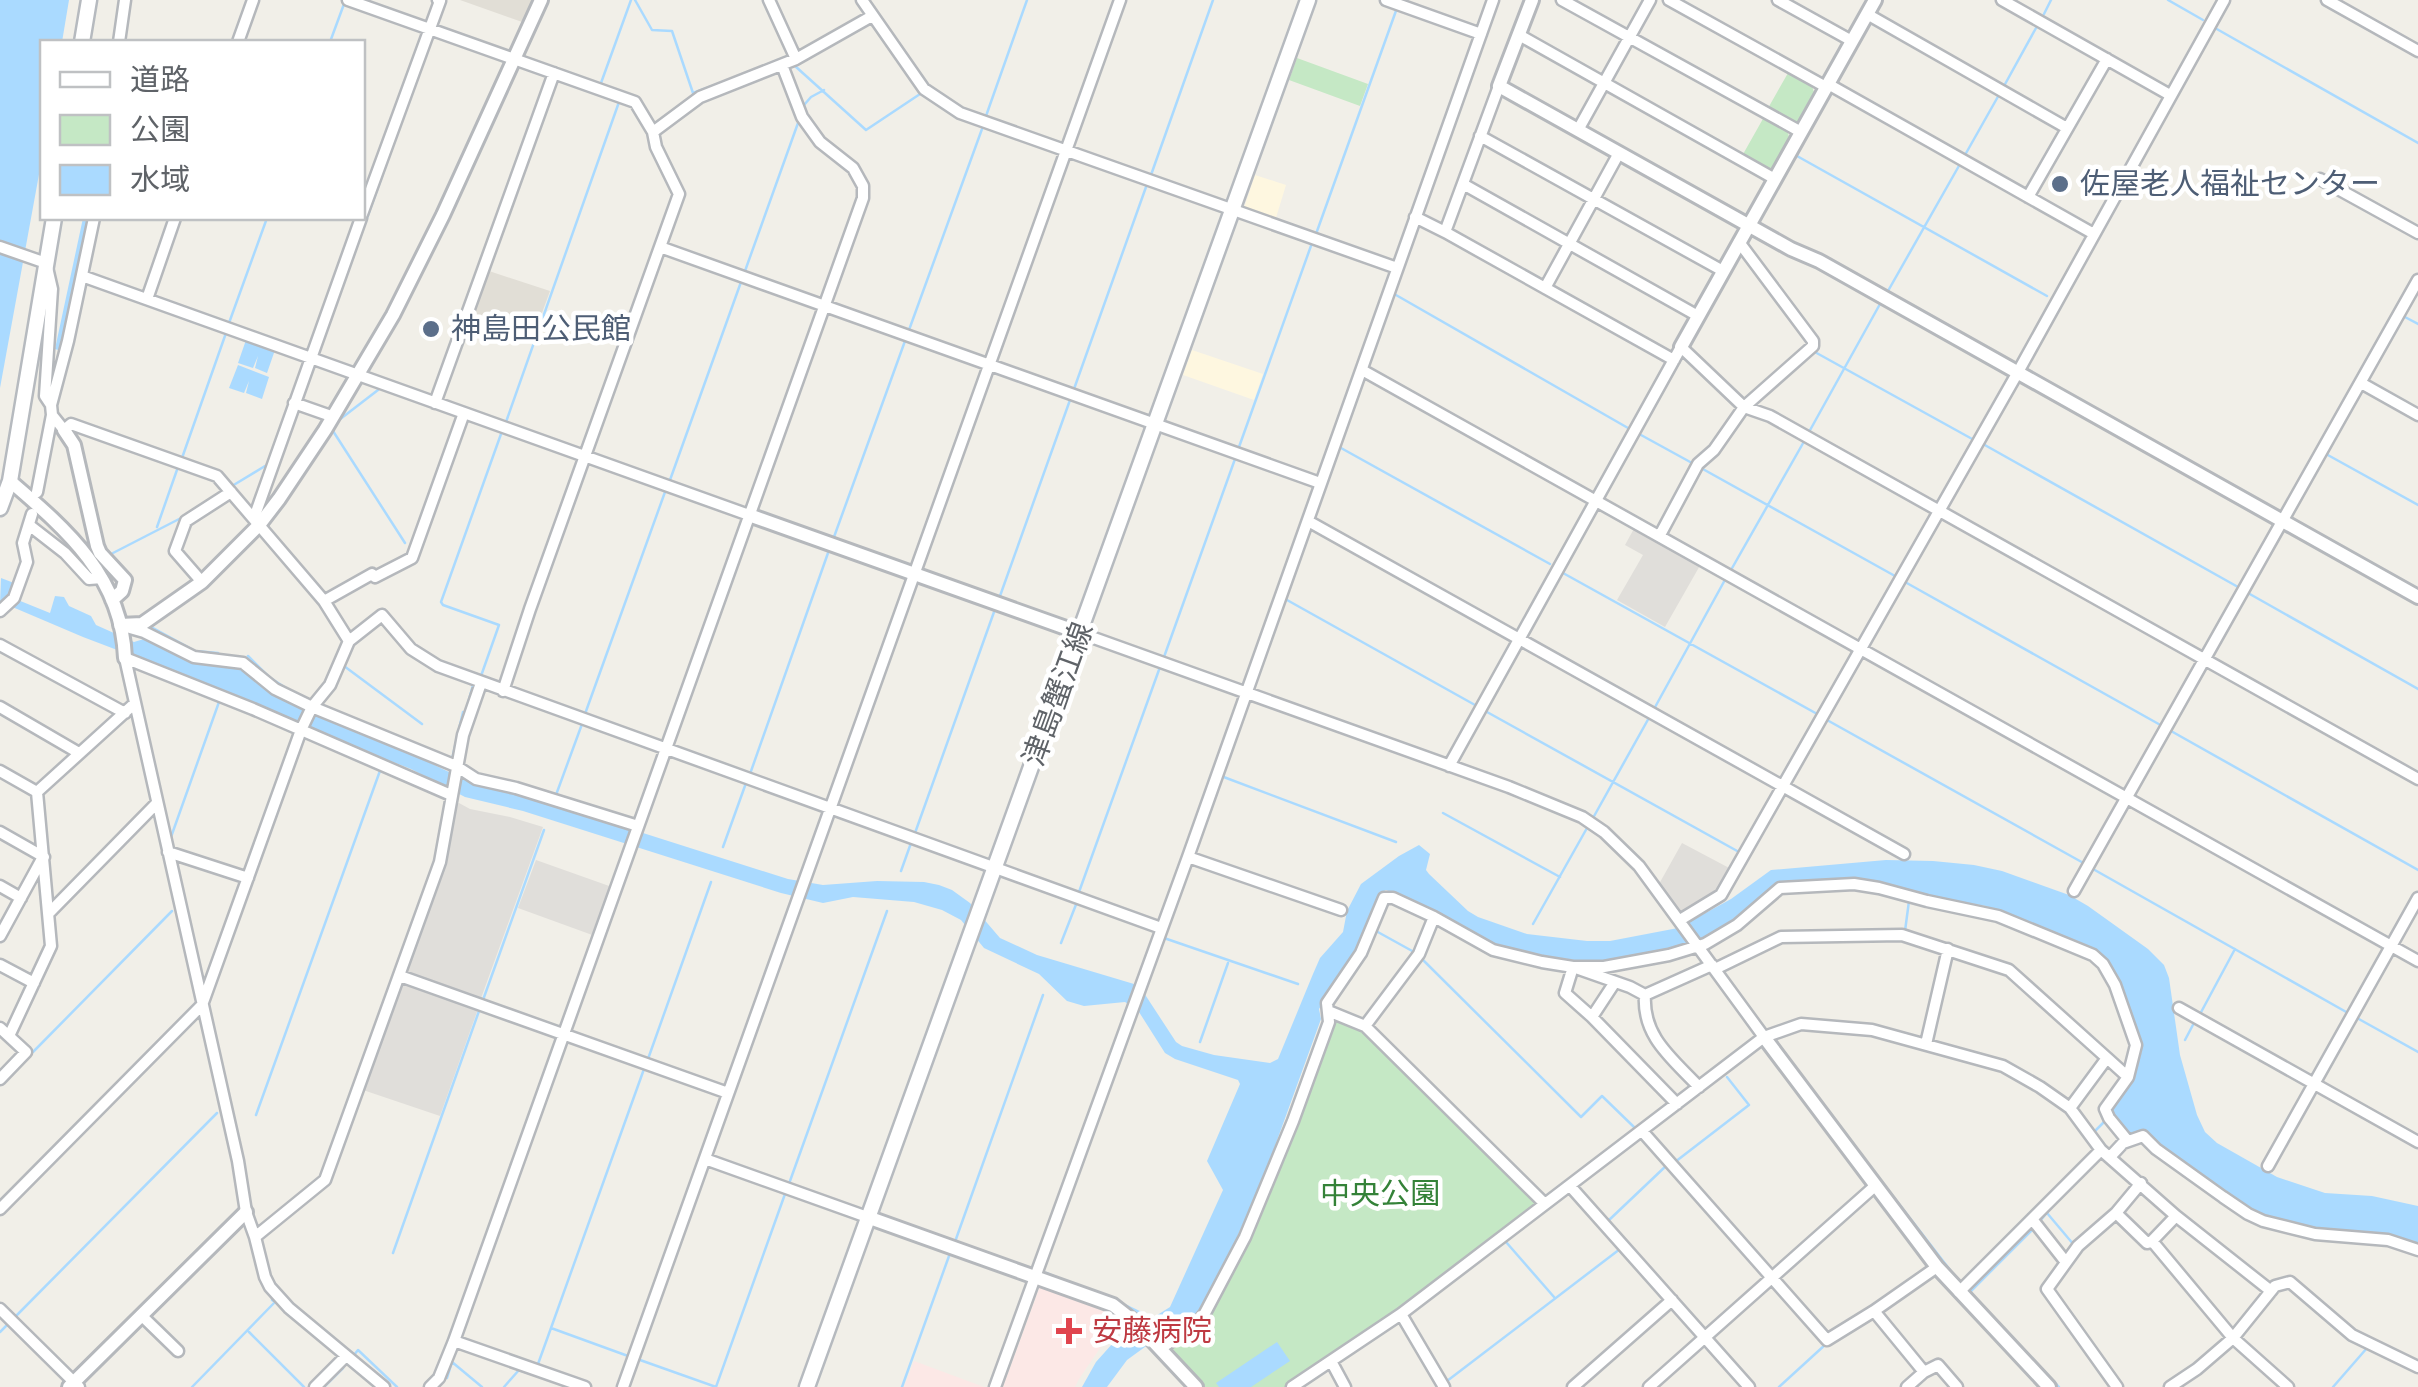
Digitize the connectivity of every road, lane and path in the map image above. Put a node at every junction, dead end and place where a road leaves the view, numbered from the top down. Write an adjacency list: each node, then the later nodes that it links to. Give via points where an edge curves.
1 (89, 0): 28 (main road)
2 (126, 0): 29 (street)
3 (253, 0): 30 (street)
4 (348, 0): 24 (street)
5 (438, 0): 24 (street)
6 (541, 0): 33 (street)
7 (769, 0): 34 (street)
8 (862, 0): 23 (street)
9 (1120, 0): 47 (street)
10 (1308, 0): 55 (main road, 津島蟹江線)
11 (1386, 0): 25 (street)
12 (1493, 0): 25 (street)
13 (1532, 0): 26 (street)
14 (1562, 0): 27 (street)
15 (1650, 0): 27 (street)
16 (1669, 0): 39 (street)
17 (1778, 0): 31 (street)
18 (1875, 0): 22 (street)
19 (2002, 0): 35 (street)
20 (2224, 0): 41 (street)
21 (2327, 0): 32 (street)
22 (1867, 14): 31 (street); 42 (street)
23 (872, 16): 34 (street); 47 (street, via 924,89 948,107)
24 (428, 30): 33 (street); 54 (street)
25 (1480, 34): 56 (street)
26 (1519, 35): 38 (street); 40 (street)
27 (1629, 38): 38 (street); 45 (street)
28 (82, 40)
29 (119, 40)
30 (239, 40)
31 (1852, 41): 39 (street)
32 (2418, 51)
33 (516, 59): 37 (street); 83 (street)
34 (796, 59): 36 (street)
35 (2107, 59): 41 (street); 42 (street)
36 (782, 65): 44 (street, via 700,97); 76 (street, via 802,117 863,186)
37 (554, 72): 44 (street, via 635,102); 85 (street)
38 (1604, 83): 43 (street); 50 (street)
39 (1827, 85): 45 (street); 52 (street)
40 (1499, 86): 43 (street); 46 (street)
41 (2170, 95): 63 (street)
42 (2068, 128): 52 (street)
43 (1578, 130): 48 (street)
44 (653, 132): 68 (street, via 679,194)
45 (1802, 132): 50 (street)
46 (1480, 136): 51 (street); 53 (street)
47 (1066, 152): 55 (street); 80 (street)
48 (1619, 153): 53 (street); 61 (street)
49 (2320, 178): 64 (street)
50 (1775, 179): 61 (street)
51 (1464, 184): 62 (street); 66 (street)
52 (2028, 196): 63 (street)
53 (1594, 200): 66 (street); 71 (street)
54 (365, 208)
55 (1233, 210): 70 (street); 92 (main road, 津島蟹江線)
56 (1418, 219): 62 (street); 70 (street)
57 (53, 220): 69 (main road)
58 (94, 220): 72 (street)
59 (174, 220): 75 (street)
60 (361, 220): 79 (street)
61 (1749, 226): 65 (street); 82 (street)
62 (1445, 232): 74 (street)
63 (2094, 234): 82 (street)
64 (2418, 234)
65 (1739, 242): 71 (street); 87 (street, via 1814,346)
66 (1570, 243): 74 (street); 77 (street)
67 (0, 246): 69 (street)
68 (660, 246): 76 (street); 94 (street)
69 (40, 261): 88 (street, via 52,289 45,396); 95 (main road)
70 (1397, 268): 81 (street)
71 (1723, 271): 77 (street)
72 (82, 276): 75 (street); 88 (street)
73 (2418, 280): 84 (street)
74 (1545, 288): 78 (street)
75 (147, 299): 79 (street)
76 (825, 306): 80 (street); 102 (street)
77 (1698, 316): 78 (street)
78 (1678, 353): 87 (street); 99 (street)
79 (311, 358): 83 (street); 86 (street)
80 (990, 365): 92 (street); 107 (street)
81 (1365, 371): 96 (street); 99 (street)
82 (2018, 372): 101 (street); 104 (street)
83 (358, 375): 85 (street); 91 (street)
84 (2361, 383): 90 (street); 104 (street)
85 (435, 402): 89 (street)
86 (294, 403): 91 (street); 103 (street)
87 (1744, 407): 101 (street); 106 (street, via 1698,464)
88 (52, 410): 93 (street); 97 (street)
89 (464, 413): 94 (street); 112 (street, via 412,558)
90 (2418, 415)
91 (332, 416): 103 (street)
92 (1155, 424): 96 (street); 115 (main road, 津島蟹江線)
93 (64, 430): 98 (street, via 71,424 202,470); 111 (street, via 74,445 97,546 124,580)
94 (586, 457): 102 (street); 123 (street)
95 (10, 481): 100 (main road); 108 (street, via 72,537)
96 (1320, 483): 105 (street)
97 (37, 492)
98 (231, 492): 103 (street); 109 (street, via 186,521 175,551)
99 (1596, 500): 106 (street); 116 (street)
100 (0, 508)
101 (1938, 510): 119 (street); 121 (street)
102 (749, 515): 107 (street); 130 (street)
103 (256, 521): 109 (street); 112 (street)
104 (2284, 522): 110 (street); 121 (street)
105 (1310, 523): 116 (street); 124 (street)
106 (1660, 535): 119 (street)
107 (915, 574): 115 (street); 141 (street)
108 (102, 578): 111 (street); 113 (street, via 89,579 30,520 23,544 27,562)
109 (202, 582): 114 (street, via 142,624)
110 (2418, 596)
111 (112, 600): 114 (street)
112 (324, 601): 117 (street)
113 (3, 610)
114 (122, 629): 120 (street); 127 (street, via 144,632 194,657 243,663 275,690)
115 (1080, 633): 124 (street); 148 (main road, 津島蟹江線)
116 (1518, 638): 132 (street); 136 (street)
117 (348, 641): 122 (street, via 382,615 422,658); 127 (street)
118 (0, 644): 128 (street)
119 (1861, 648): 136 (street); 139 (street)
120 (125, 656): 125 (street); 129 (street)
121 (2206, 660): 135 (street); 139 (street)
122 (481, 682): 123 (street); 133 (street)
123 (503, 691): 130 (street)
124 (1245, 693): 132 (street); 147 (street)
125 (134, 704): 128 (street); 140 (street)
126 (0, 707): 131 (street)
127 (312, 707): 129 (street); 133 (street)
128 (124, 712): 131 (street)
129 (301, 730): 138 (street); 149 (street)
130 (666, 749): 141 (street); 142 (street)
131 (79, 753): 137 (street)
132 (1449, 766): 157 (street, via 1582,817 1622,848)
133 (456, 768): 138 (street); 142 (street, via 476,780)
134 (0, 771): 137 (street)
135 (2418, 779)
136 (1783, 787): 145 (street); 157 (street, via 1722,896)
137 (37, 792): 146 (street)
138 (451, 794): 167 (street, via 440,862)
139 (2129, 798): 151 (street); 161 (street)
140 (156, 804): 144 (street); 155 (street)
141 (830, 809): 148 (street); 185 (street)
142 (638, 828): 177 (street)
143 (0, 832): 146 (street)
144 (168, 852): 149 (street); 171 (street)
145 (1904, 854)
146 (44, 856): 152 (street); 155 (street)
147 (1188, 856): 154 (street); 158 (street)
148 (996, 867): 158 (street); 202 (main road, 津島蟹江線)
149 (248, 878): 171 (street)
150 (0, 886): 152 (street)
151 (2074, 891)
152 (21, 898): 159 (street)
153 (2418, 898): 161 (street)
154 (1340, 910)
155 (49, 913): 169 (street, via 51,946)
156 (1434, 917): 165 (street, via 1493,950); 173 (street, via 1384,898); 175 (street, via 1418,954)
157 (1681, 921): 160 (street)
158 (1161, 928): 209 (street)
159 (0, 936)
160 (1698, 945): 165 (street, via 1604,967); 166 (street); 181 (street, via 1736,925 1780,888 1868,886 1998,916 2103,964 2136,1045)
161 (2392, 946): 163 (street); 183 (street)
162 (1948, 949): 166 (street, via 1902,934 1781,937); 179 (street); 180 (street, via 2009,970)
163 (2418, 960)
164 (0, 965): 169 (street)
165 (1574, 967): 168 (street); 174 (street, via 1565,993)
166 (1713, 967): 170 (street); 178 (street)
167 (400, 976): 177 (street); 204 (street, via 326,1180)
168 (1615, 982): 170 (street); 174 (street)
169 (34, 983): 176 (street)
170 (1645, 995): 184 (street, via 1654,1040)
171 (202, 1005): 198 (street); 199 (street)
172 (2180, 1008): 183 (street)
173 (1328, 1011): 175 (street); 221 (street, via 1245,1237 1195,1326)
174 (1592, 1018): 186 (street)
175 (1365, 1026): 197 (street)
176 (4, 1032): 182 (street, via 26,1052)
177 (564, 1035): 185 (street); 220 (street)
178 (1764, 1037): 179 (street, via 1801,1024 1872,1030); 184 (street); 196 (street)
179 (1926, 1044): 187 (street, via 2003,1066)
180 (2106, 1058): 181 (street); 187 (street)
181 (2128, 1077): 189 (street, via 2105,1109)
182 (0, 1079)
183 (2314, 1084): 190 (street); 193 (street)
184 (1700, 1087): 186 (street)
185 (728, 1093): 192 (street)
186 (1677, 1104): 188 (street)
187 (2070, 1108): 191 (street)
188 (1642, 1131): 195 (street); 210 (street)
189 (2127, 1140): 191 (street); 206 (street, via 2143,1136 2263,1221)
190 (2418, 1142)
191 (2106, 1154): 194 (street); 203 (street)
192 (705, 1159): 202 (street); 232 (street)
193 (2268, 1166)
194 (2141, 1183): 200 (street); 201 (street)
195 (1570, 1186): 197 (street); 213 (street)
196 (1876, 1186): 208 (street); 210 (street)
197 (1545, 1204): 216 (street)
198 (0, 1209)
199 (246, 1212): 204 (street); 217 (street)
200 (2116, 1212): 205 (street); 207 (street)
201 (2176, 1216): 205 (street); 211 (street)
202 (870, 1218): 209 (street); 233 (main road, 津島蟹江線)
203 (2032, 1220): 207 (street); 212 (street)
204 (255, 1236): 223 (street, via 270,1287)
205 (2152, 1241): 219 (street)
206 (2418, 1250)
207 (2066, 1261): 245 (street, via 2047,1289)
208 (1937, 1267): 212 (street); 215 (street)
209 (1038, 1278): 221 (street, via 1113,1306); 234 (street)
210 (1772, 1278): 215 (street, via 1828,1340); 218 (street)
211 (2271, 1291): 219 (street); 225 (street, via 2290,1282 2352,1335)
212 (1959, 1292): 244 (street)
213 (1672, 1300): 218 (street); 239 (street)
214 (0, 1309): 227 (street)
215 (1874, 1311): 226 (street)
216 (1402, 1314): 224 (street); 238 (street)
217 (141, 1315): 222 (street); 227 (street)
218 (1705, 1337): 240 (street); 241 (street)
219 (2233, 1338): 246 (street); 247 (street)
220 (454, 1341): 230 (street); 231 (street)
221 (1158, 1345): 235 (street)
222 (178, 1351)
223 (345, 1356): 228 (street); 229 (street)
224 (1331, 1361): 236 (street); 237 (street)
225 (2418, 1367)
226 (1924, 1372): 242 (street); 243 (street, via 1938,1365)
227 (74, 1385)
228 (315, 1387)
229 (384, 1387)
230 (430, 1387)
231 (586, 1387)
232 (624, 1387)
233 (807, 1387)
234 (995, 1387)
235 (1196, 1387)
236 (1292, 1387)
237 (1345, 1387)
238 (1444, 1387)
239 (1573, 1387)
240 (1649, 1387)
241 (1750, 1387)
242 (1907, 1387)
243 (1958, 1387)
244 (2050, 1387)
245 (2117, 1387)
246 (2170, 1387)
247 (2288, 1387)

